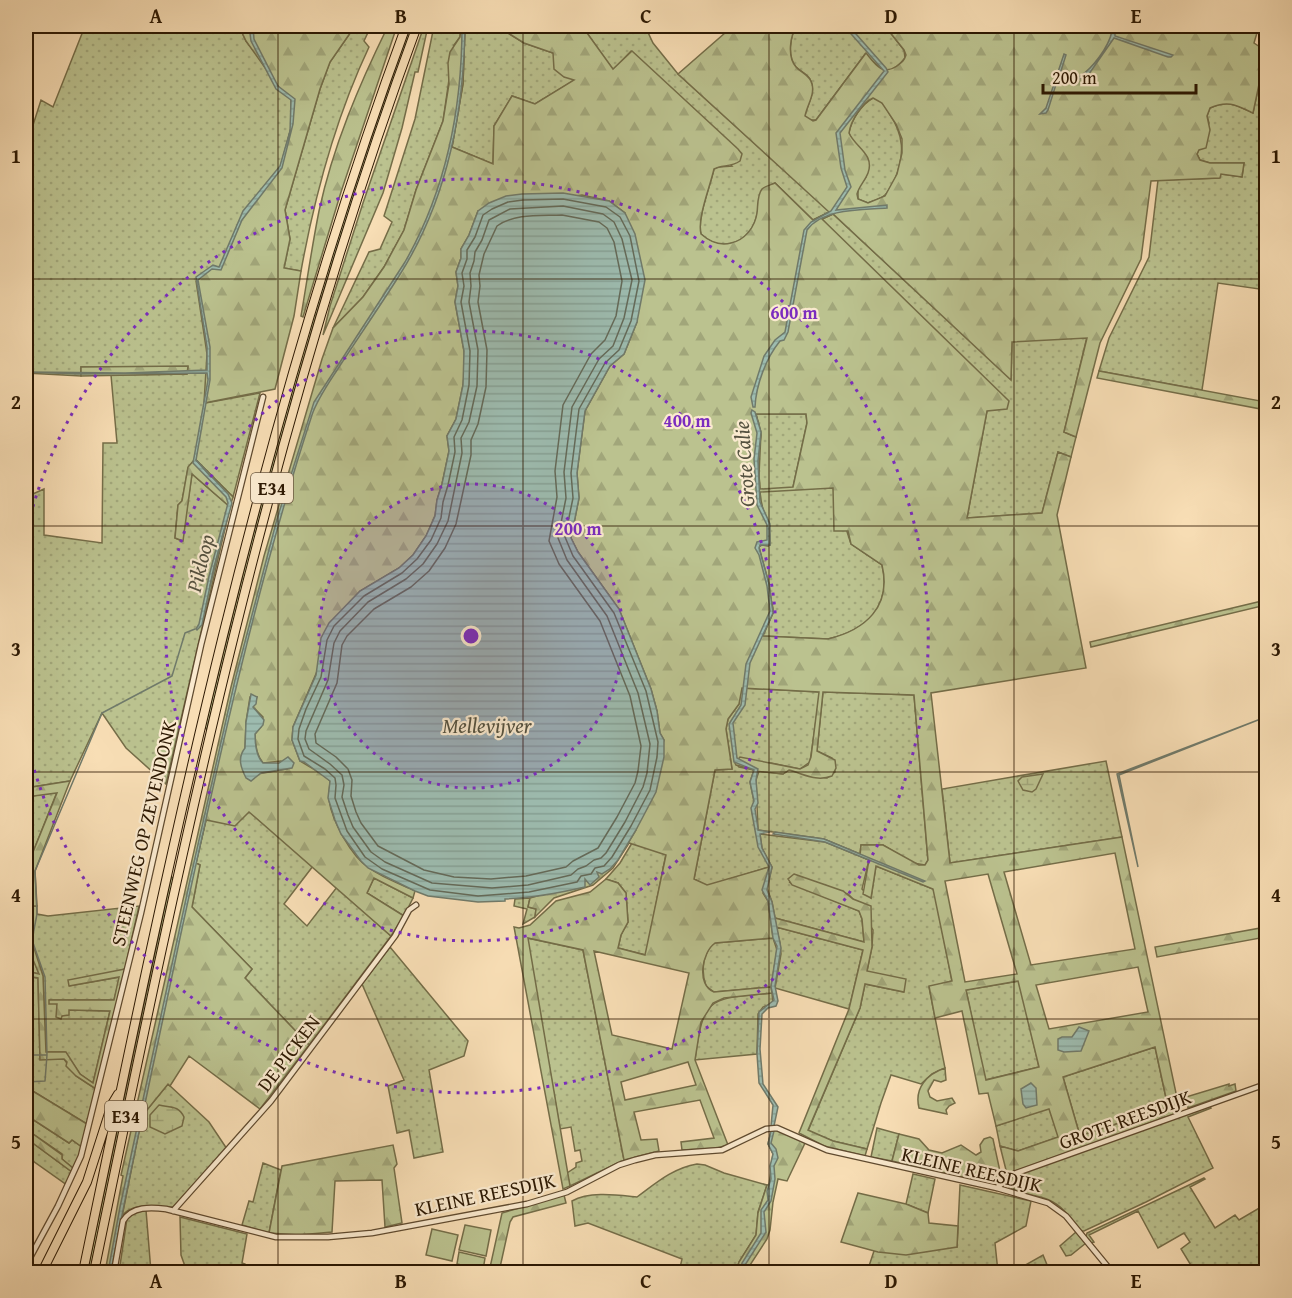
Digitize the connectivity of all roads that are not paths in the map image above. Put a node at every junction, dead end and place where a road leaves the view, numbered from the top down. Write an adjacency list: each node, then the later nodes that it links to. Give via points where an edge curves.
1 (406, 26): 6 (highway, E34, via 323,271 278,424 172,853)
2 (417, 26): 12 (highway, E34, via 334,273 255,549 182,855)
3 (263, 397): 9 (street, STEENWEG OP ZEVENDONK, via 81,1156)
4 (416, 905): 8 (street, DE PICKEN, via 271,1101)
5 (1266, 1084): 7 (street, GROTE REESDIJK, via 1011,1175)
6 (121, 1090): 10 (highway, via 112,1104 87,1182); 11 (highway, E34)
7 (997, 1188): 8 (street, KLEINE REESDIJK, via 827,1150 777,1128 766,1129 722,1150 635,1160 567,1192 527,1204 372,1233 276,1237); 14 (street, KLEINE REESDIJK, via 1053,1205)
8 (173, 1211): 13 (street, KLEINE REESDIJK, via 148,1208 126,1215)
9 (26, 1265)
10 (42, 1272)
11 (83, 1272)
12 (94, 1272)
13 (114, 1272)
14 (1112, 1272)

